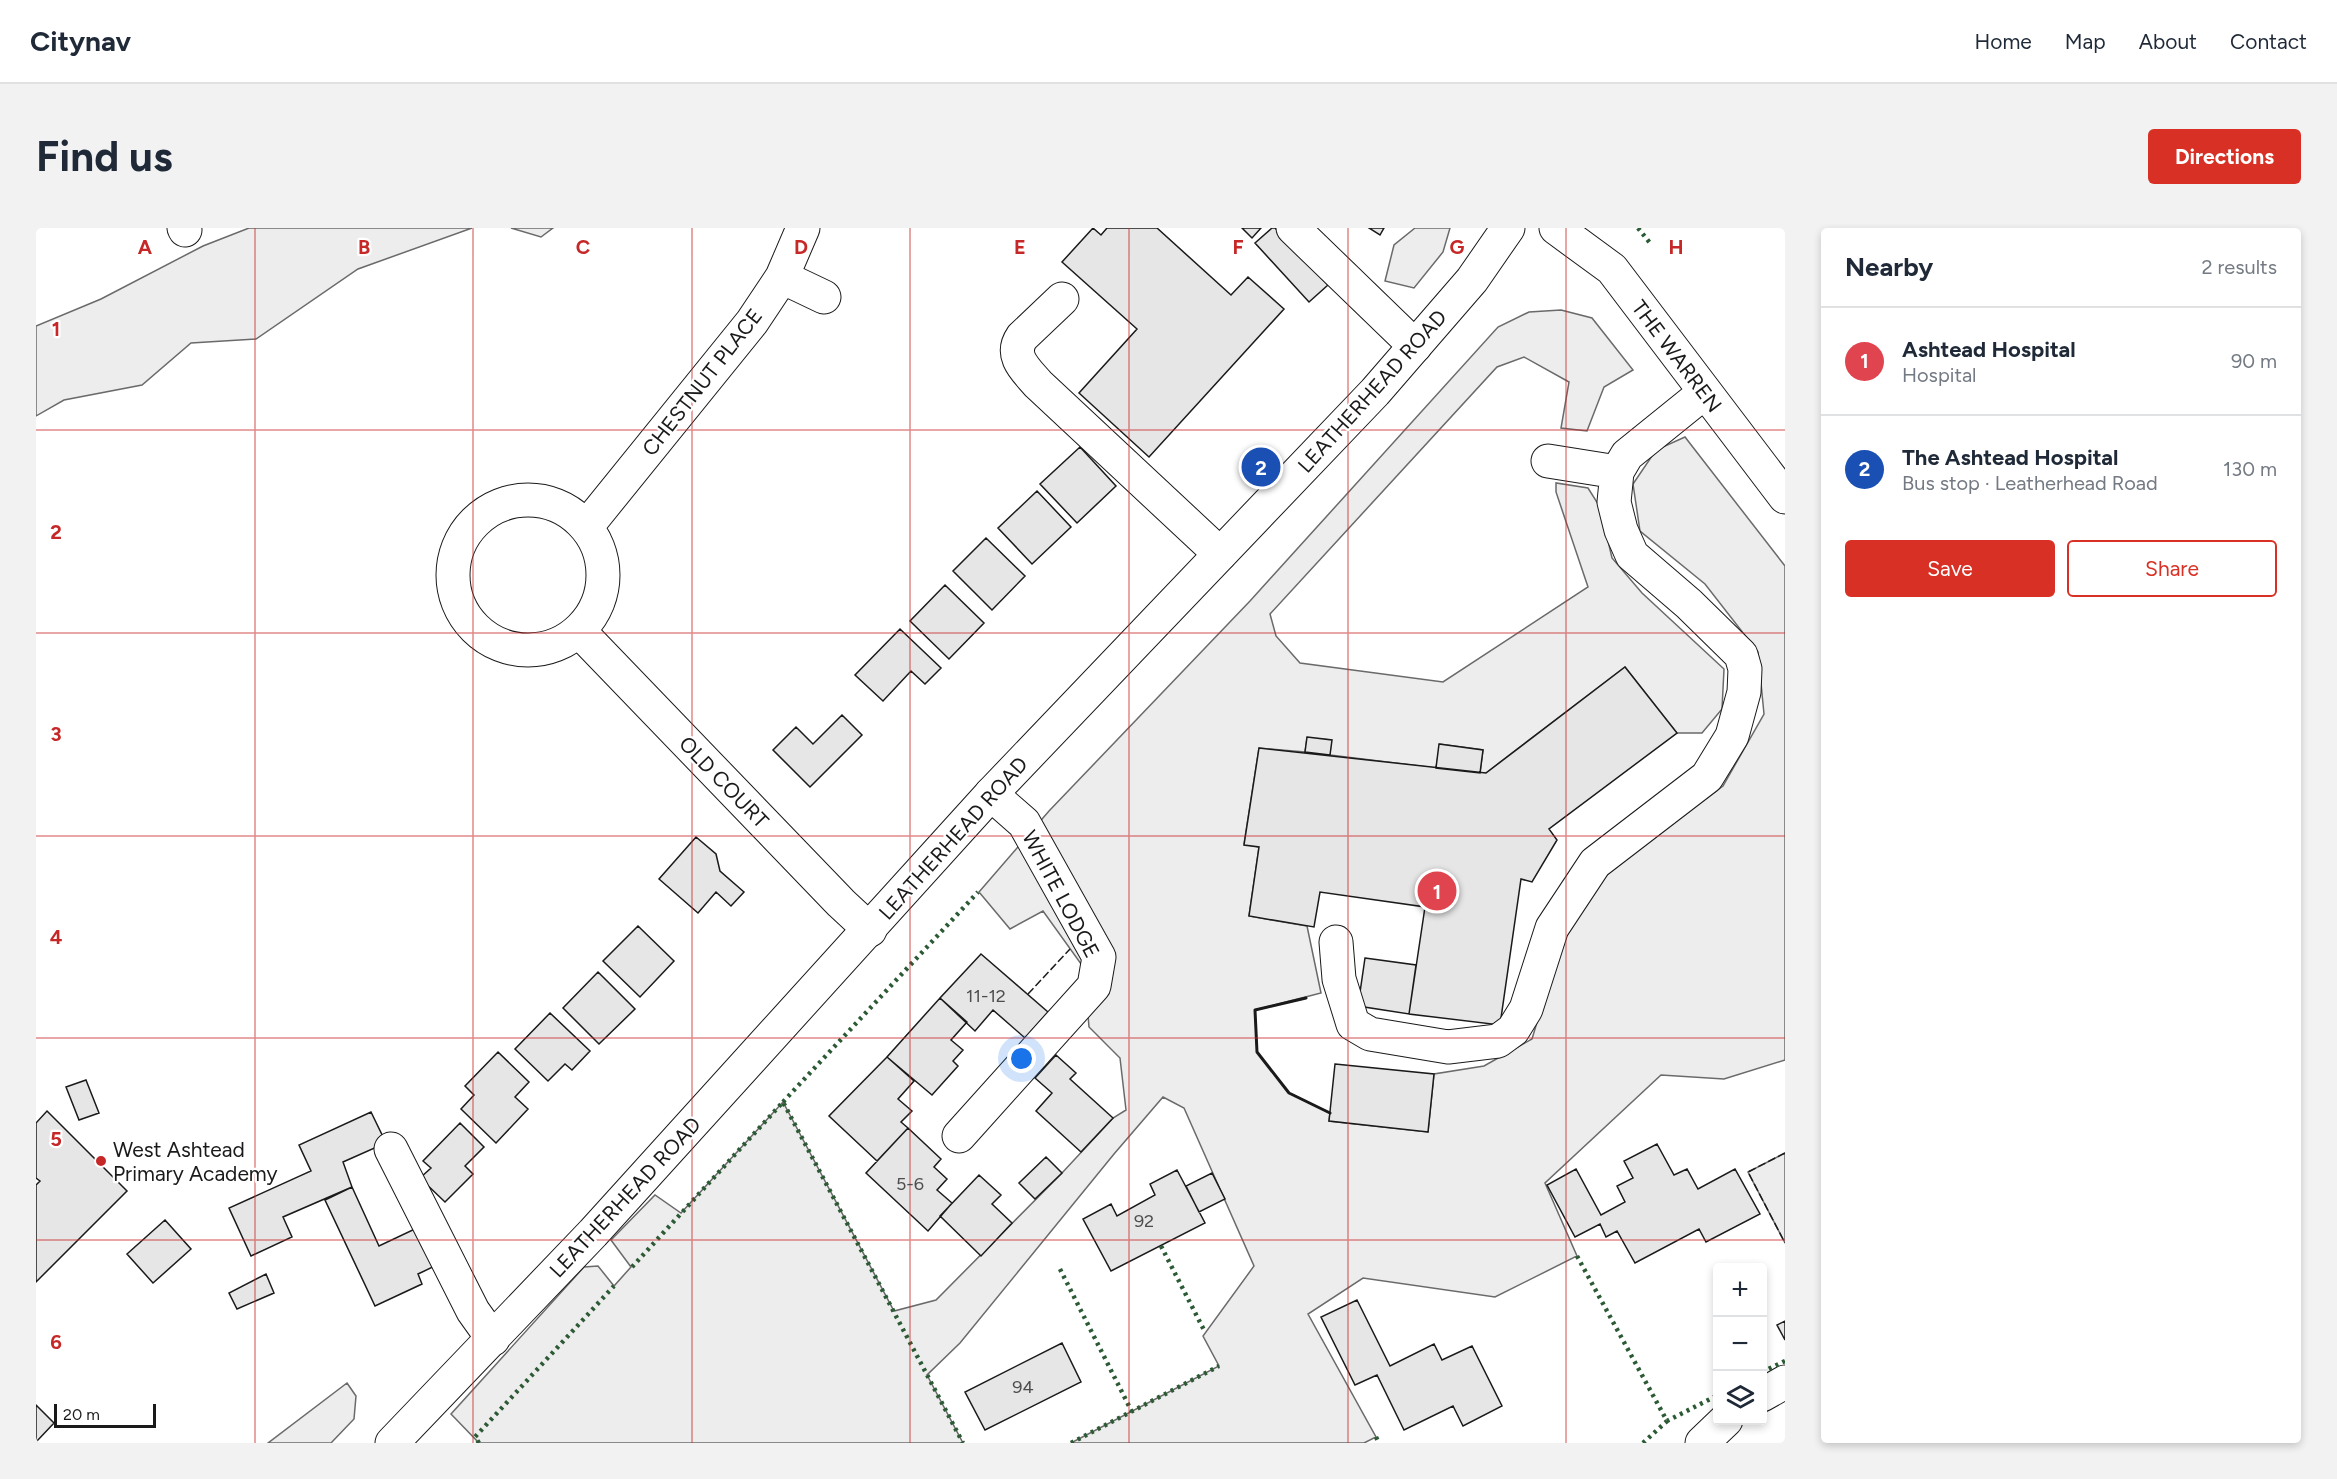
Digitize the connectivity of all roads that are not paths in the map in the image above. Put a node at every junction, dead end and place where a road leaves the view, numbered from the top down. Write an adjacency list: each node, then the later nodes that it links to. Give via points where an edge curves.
1 (803, 228): 5 (main road, CHESTNUT PLACE)
2 (1293, 228): 8 (main road)
3 (1508, 228): 8 (main road, LEATHERHEAD ROAD, via 1472,280)
4 (1556, 228): 9 (main road, THE WARREN, via 1612,269)
5 (782, 277): 6 (main road); 13 (main road, CHESTNUT PLACE, via 752,322)
6 (824, 297)
7 (1062, 299): 14 (main road, via 1022,337 1017,344 1018,359 1038,384)
8 (1414, 346): 14 (main road, LEATHERHEAD ROAD)
9 (1705, 392): 11 (main road, via 1627,455); 12 (main road, THE WARREN)
10 (1548, 461): 11 (main road)
11 (1617, 472): 18 (main road, via 1614,502 1632,555 1741,655 1744,692 1732,736 1707,777 1595,863 1552,928 1526,1009 1513,1030 1498,1041 1448,1047 1370,1034 1353,1024 1339,979)
12 (1785, 497)
13 (586, 526): 15 (main road, via 603,561 603,571 601,600); 15 (main road, via 554,504 515,500 478,517 456,550 453,590 471,626 504,648 544,650)
14 (1220, 554): 16 (main road, LEATHERHEAD ROAD)
15 (580, 632): 17 (main road, OLD COURT)
16 (991, 794): 17 (main road, LEATHERHEAD ROAD); 19 (main road, WHITE LODGE, via 1024,823 1100,957 1094,986)
17 (870, 930): 21 (main road, LEATHERHEAD ROAD)
18 (1336, 942)
19 (959, 1136)
20 (391, 1149): 21 (main road, via 473,1311)
21 (493, 1340): 25 (main road, LEATHERHEAD ROAD)
22 (1785, 1382): 23 (main road)
23 (1767, 1392)
24 (1721, 1425): 26 (main road)
25 (392, 1443)
26 (1701, 1443)

